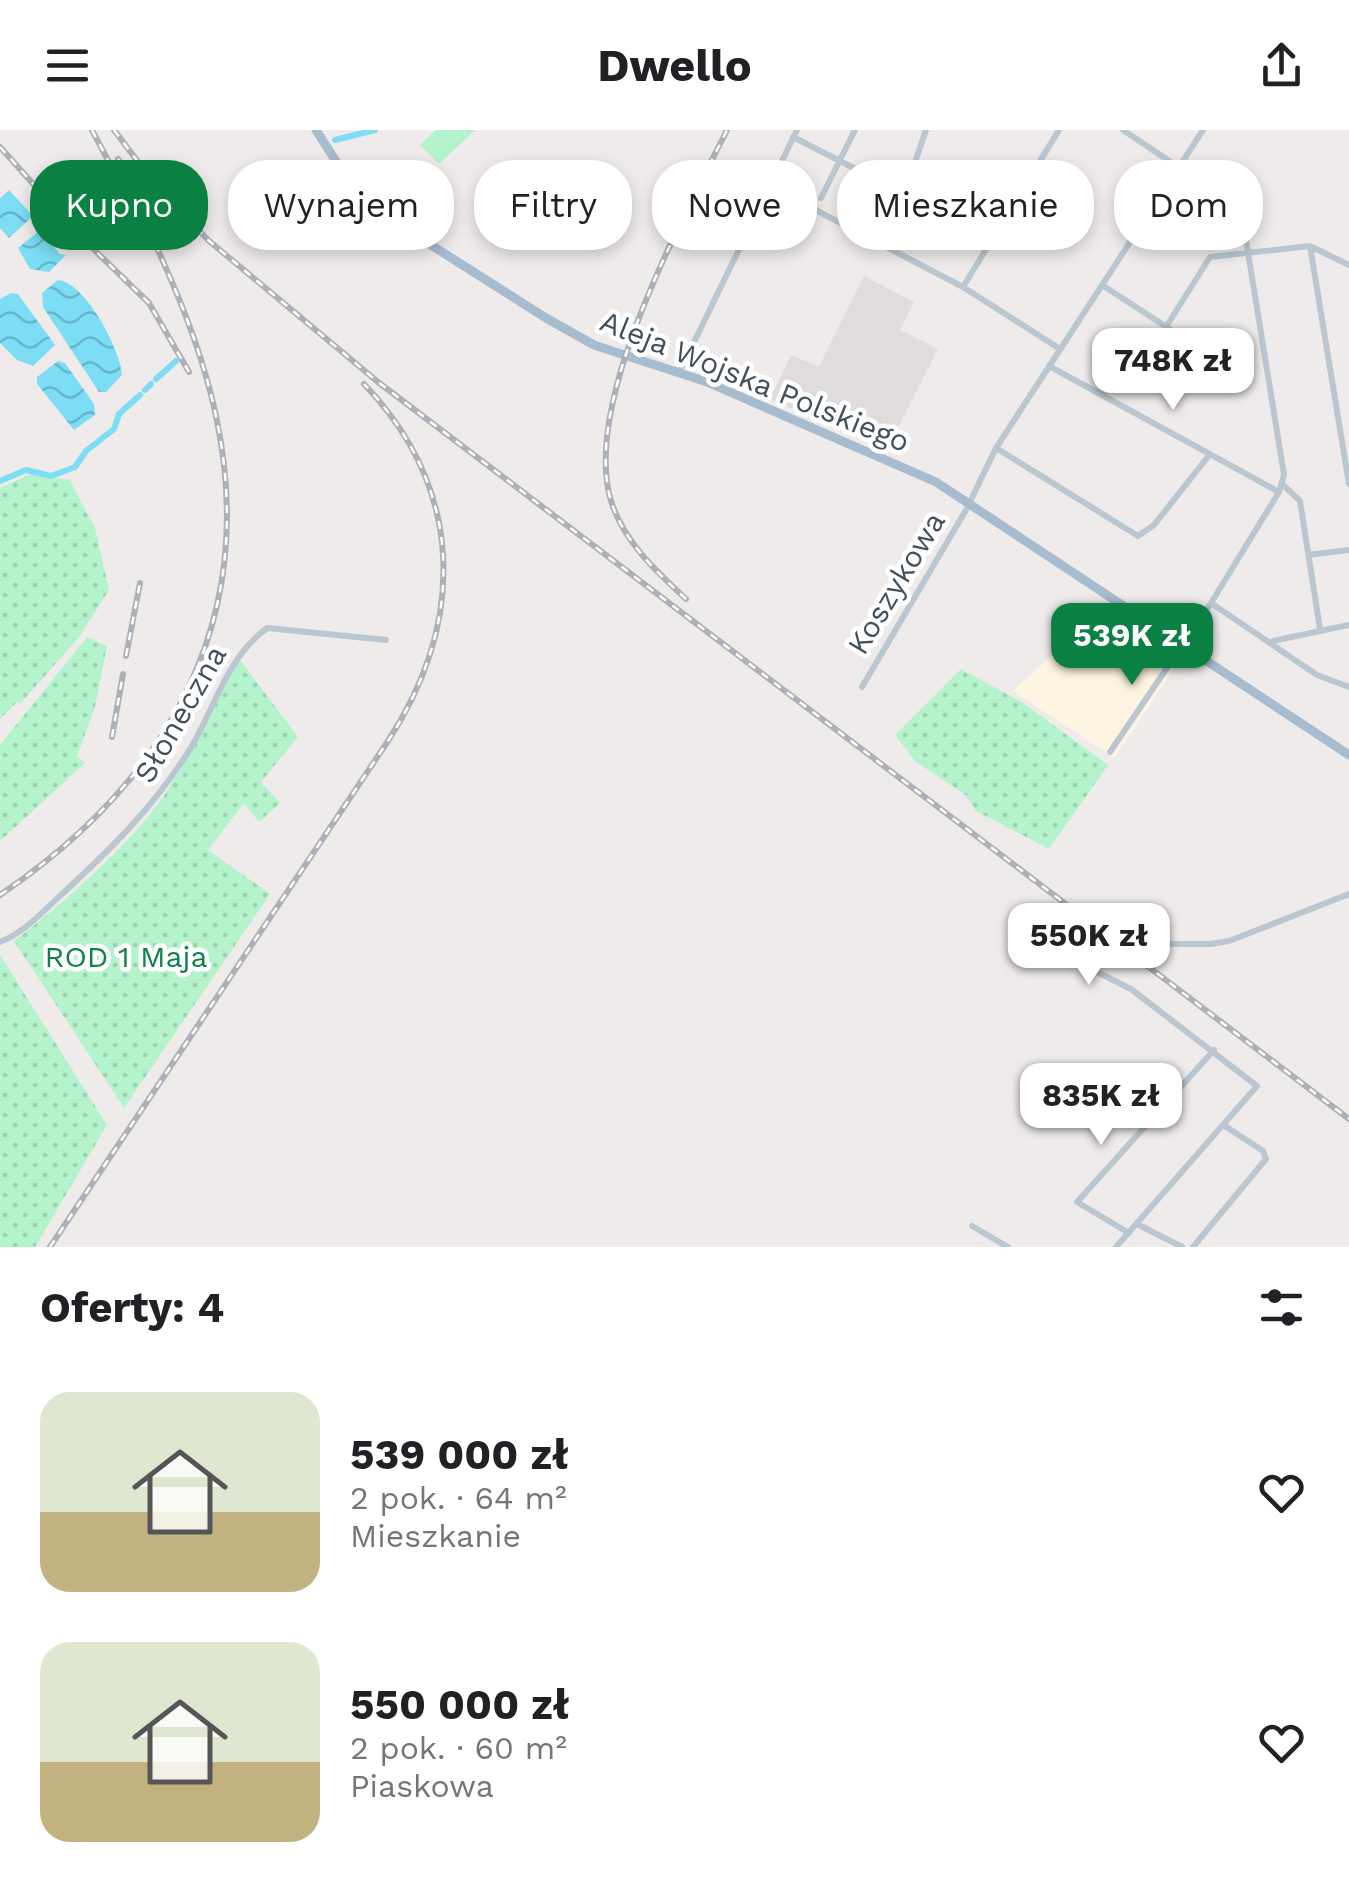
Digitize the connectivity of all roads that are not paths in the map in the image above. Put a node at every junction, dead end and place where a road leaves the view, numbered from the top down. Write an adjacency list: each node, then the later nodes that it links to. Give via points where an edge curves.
1 (316, 130): 25 (main road, Aleja Wojska Polskiego, via 363,197 406,232 574,335)
2 (856, 130): 8 (street)
3 (926, 130): 9 (street)
4 (1059, 130): 20 (street)
5 (1123, 130): 10 (street)
6 (1202, 130): 11 (street, Koszykowa)
7 (795, 134): 8 (street); 25 (street)
8 (840, 160)
9 (913, 160)
10 (1170, 160)
11 (1183, 160)
12 (837, 166): 13 (street)
13 (821, 198)
14 (1310, 246): 17 (street); 18 (street); 28 (street)
15 (890, 250): 20 (street)
16 (1125, 250): 19 (street, Koszykowa)
17 (1249, 252): 21 (street, via 1208,258); 29 (street)
18 (1349, 265)
19 (1102, 285): 21 (street); 23 (street, Koszykowa)
20 (963, 287): 23 (street)
21 (1166, 327): 22 (street, via 1189,340)
22 (1204, 338)
23 (1060, 348): 24 (street, Koszykowa)
24 (1050, 366): 26 (street, Koszykowa); 27 (street)
25 (680, 374): 30 (main road, Aleja Wojska Polskiego, via 886,458)
26 (996, 448): 27 (street, via 1138,536); 30 (street, Koszykowa)
27 (1210, 454): 29 (street)
28 (1349, 484)
29 (1281, 488): 32 (street, via 1300,501); 33 (street)
30 (970, 502): 38 (main road, Aleja Wojska Polskiego); 39 (street, Koszykowa)
31 (1349, 550): 32 (street)
32 (1308, 554): 35 (street)
33 (1211, 603): 37 (street); 38 (street)
34 (1349, 625): 35 (street)
35 (1320, 629): 37 (street)
36 (386, 640): 44 (street, Słoneczna, via 267,628 249,642 148,812 27,926)
37 (1272, 641): 40 (street, via 1318,675)
38 (1183, 645): 41 (street); 42 (main road, Aleja Wojska Polskiego)
39 (862, 687)
40 (1349, 687)
41 (1110, 752)
42 (1349, 754)
43 (1349, 894): 45 (street, via 1212,944 1169,944 1117,928 1090,968)
44 (0, 942)
45 (1214, 1050): 46 (street, via 1255,1081 1255,1092); 49 (street, via 1077,1202)
46 (1225, 1126): 47 (street); 53 (street, via 1266,1159)
47 (1138, 1224): 49 (street); 52 (street)
48 (972, 1226): 50 (street)
49 (1129, 1233): 51 (street)
50 (1008, 1247)
51 (1116, 1247)
52 (1182, 1247)
53 (1193, 1247)

